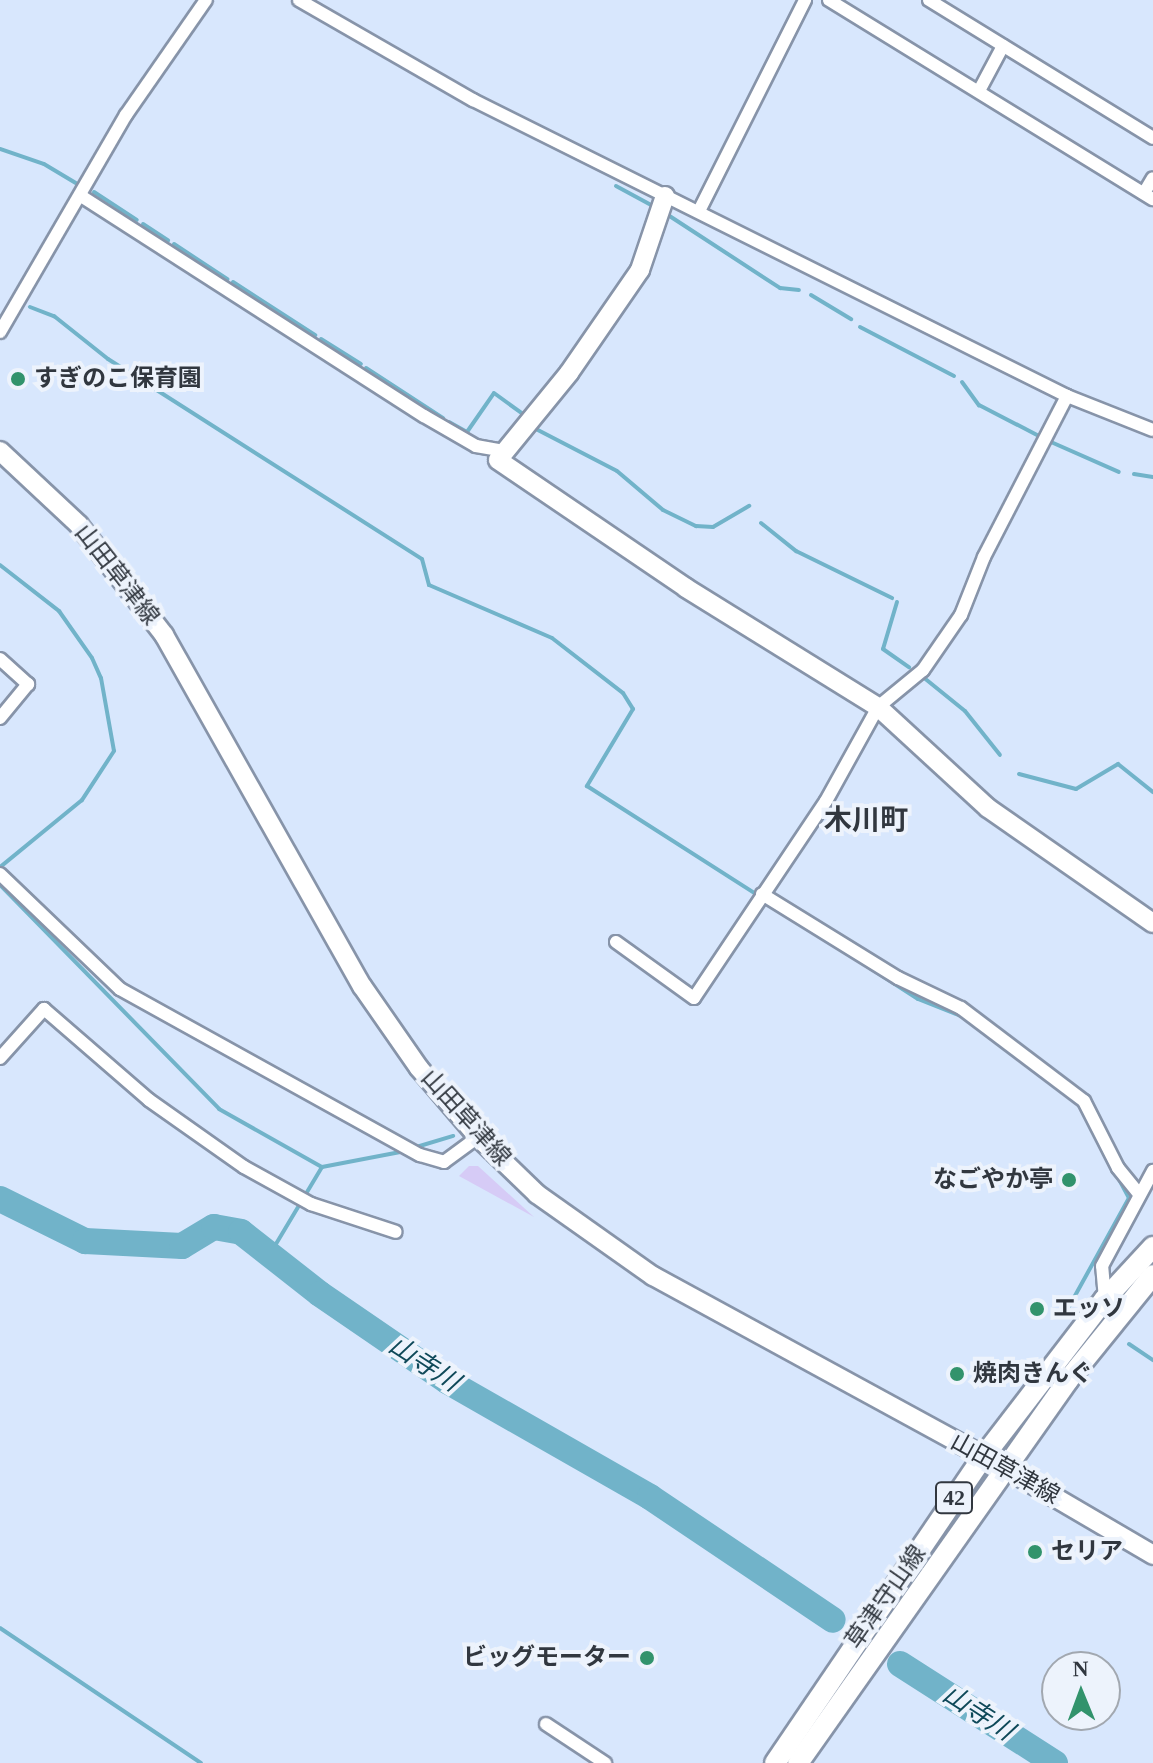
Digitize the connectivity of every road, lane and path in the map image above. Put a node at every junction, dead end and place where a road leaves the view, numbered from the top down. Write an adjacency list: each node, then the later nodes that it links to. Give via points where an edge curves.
1 (206, 0): 10 (street, via 126,115)
2 (299, 0): 11 (street, via 473,100)
3 (805, 0): 13 (street)
4 (829, 0): 7 (street, via 924,61)
5 (929, 0): 6 (street)
6 (1003, 46): 7 (street); 8 (street)
7 (980, 89): 12 (street)
8 (1153, 138)
9 (1153, 178): 12 (street)
10 (81, 196): 14 (street); 18 (street, via 424,416 476,446)
11 (665, 196): 13 (street); 18 (main road, via 640,270 569,373)
12 (1149, 196)
13 (699, 211): 15 (street)
14 (0, 332)
15 (1067, 396): 16 (street); 20 (street, via 984,557 961,615 923,670)
16 (1153, 430)
17 (0, 451): 27 (main road, 山田草津線, via 79,525 164,635 362,986 419,1068)
18 (504, 451): 20 (main road, via 498,460 673,580)
19 (0, 659): 21 (street, via 28,684)
20 (878, 707): 23 (street, via 826,801); 24 (main road, via 988,808)
21 (0, 718)
22 (0, 874): 27 (street, via 120,989 420,1155 444,1162)
23 (762, 894): 25 (street, via 694,998); 29 (street, via 898,978 961,1008 1084,1101 1118,1168)
24 (1153, 923)
25 (616, 942)
26 (0, 1058): 30 (street, via 44,1009 172,1119 244,1167 311,1204)
27 (478, 1137): 34 (main road, 山田草津線, via 537,1194 653,1276)
28 (1153, 1171): 29 (street)
29 (1139, 1194): 33 (street, via 1102,1266)
30 (396, 1232)
31 (1153, 1247): 33 (main road, 草津守山線 / 42)
32 (1153, 1275): 35 (main road, 草津守山線 / 42)
33 (1105, 1299): 34 (main road, 草津守山線 / 42)
34 (984, 1456): 35 (main road, 山田草津線); 39 (main road, 草津守山線 / 42)
35 (1005, 1468): 36 (main road, 山田草津線); 40 (main road, 草津守山線 / 42)
36 (1153, 1555)
37 (546, 1724): 38 (street)
38 (605, 1763)
39 (775, 1763)
40 (798, 1763)

